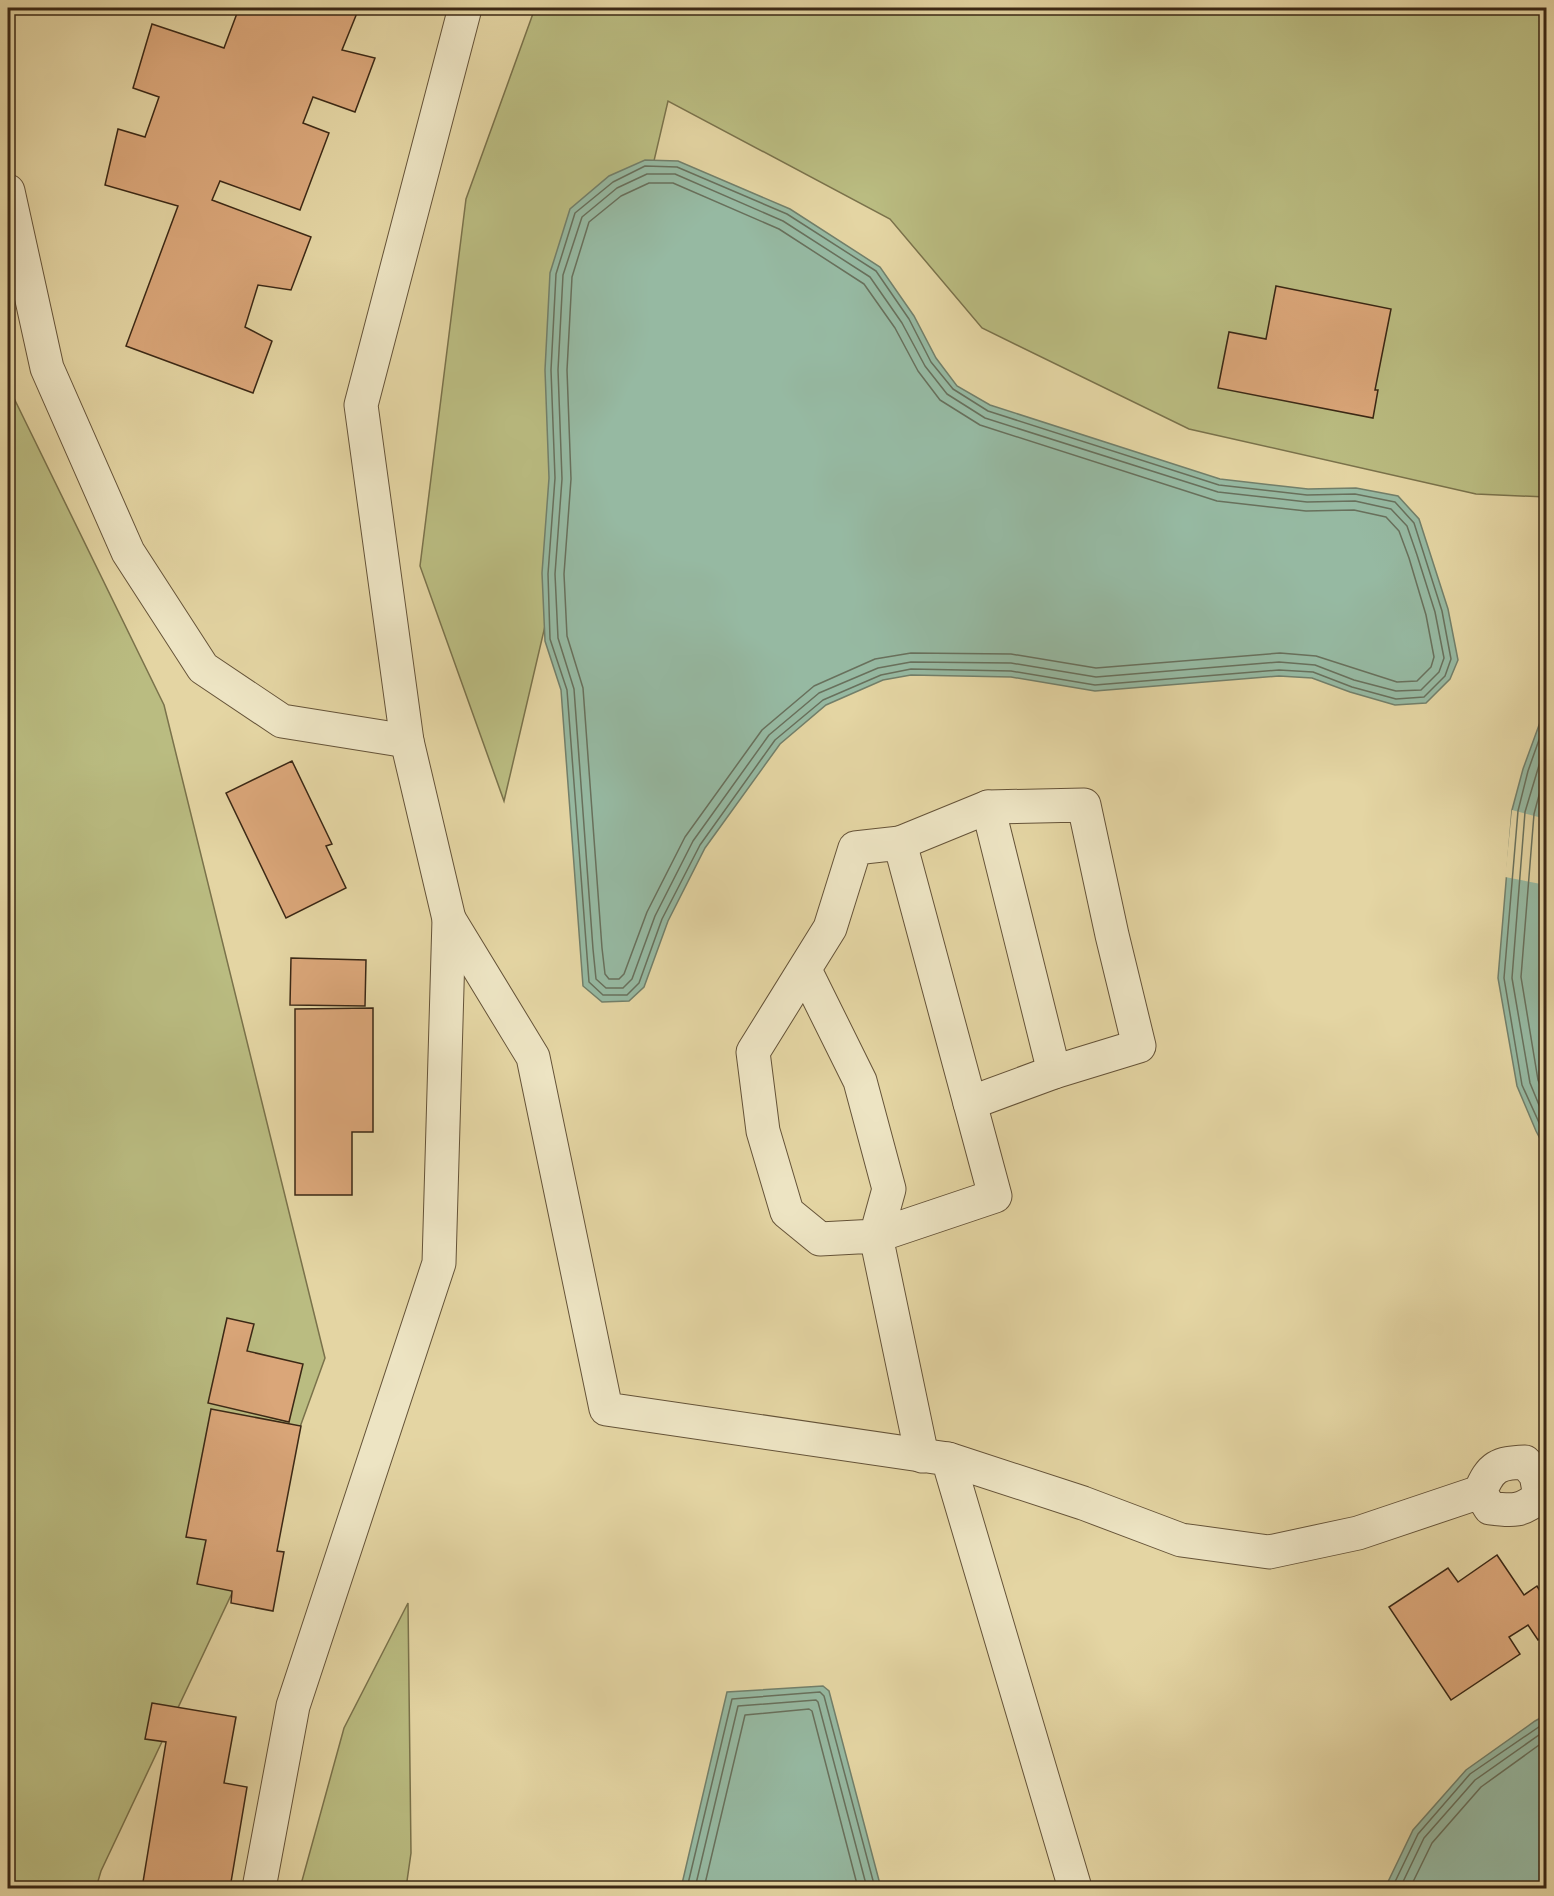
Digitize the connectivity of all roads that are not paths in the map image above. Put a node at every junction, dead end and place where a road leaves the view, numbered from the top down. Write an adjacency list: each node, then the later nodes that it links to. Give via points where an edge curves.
1 (465, 8): 3 (street, via 361,405)
2 (8, 191): 3 (street, via 47,368 128,552 203,668 282,722)
3 (407, 741): 6 (street)
4 (988, 807): 5 (street); 8 (street); 8 (street, via 1084,805 1139,1046)
5 (900, 843): 7 (street, via 855,848 830,928); 9 (street)
6 (449, 919): 11 (street, via 533,1057 606,1409); 13 (street, via 439,1263 293,1706)
7 (805, 969): 10 (street, via 860,1081 889,1189); 10 (street, via 753,1052 763,1131 787,1212 820,1239)
8 (1054, 1072): 9 (street)
9 (970, 1103): 10 (street, via 995,1196)
10 (876, 1236): 11 (street)
11 (935, 1457): 12 (street, via 1083,1503 1181,1540 1269,1551 1358,1533); 14 (street)
12 (1480, 1492)
13 (259, 1888)
14 (1075, 1888)

